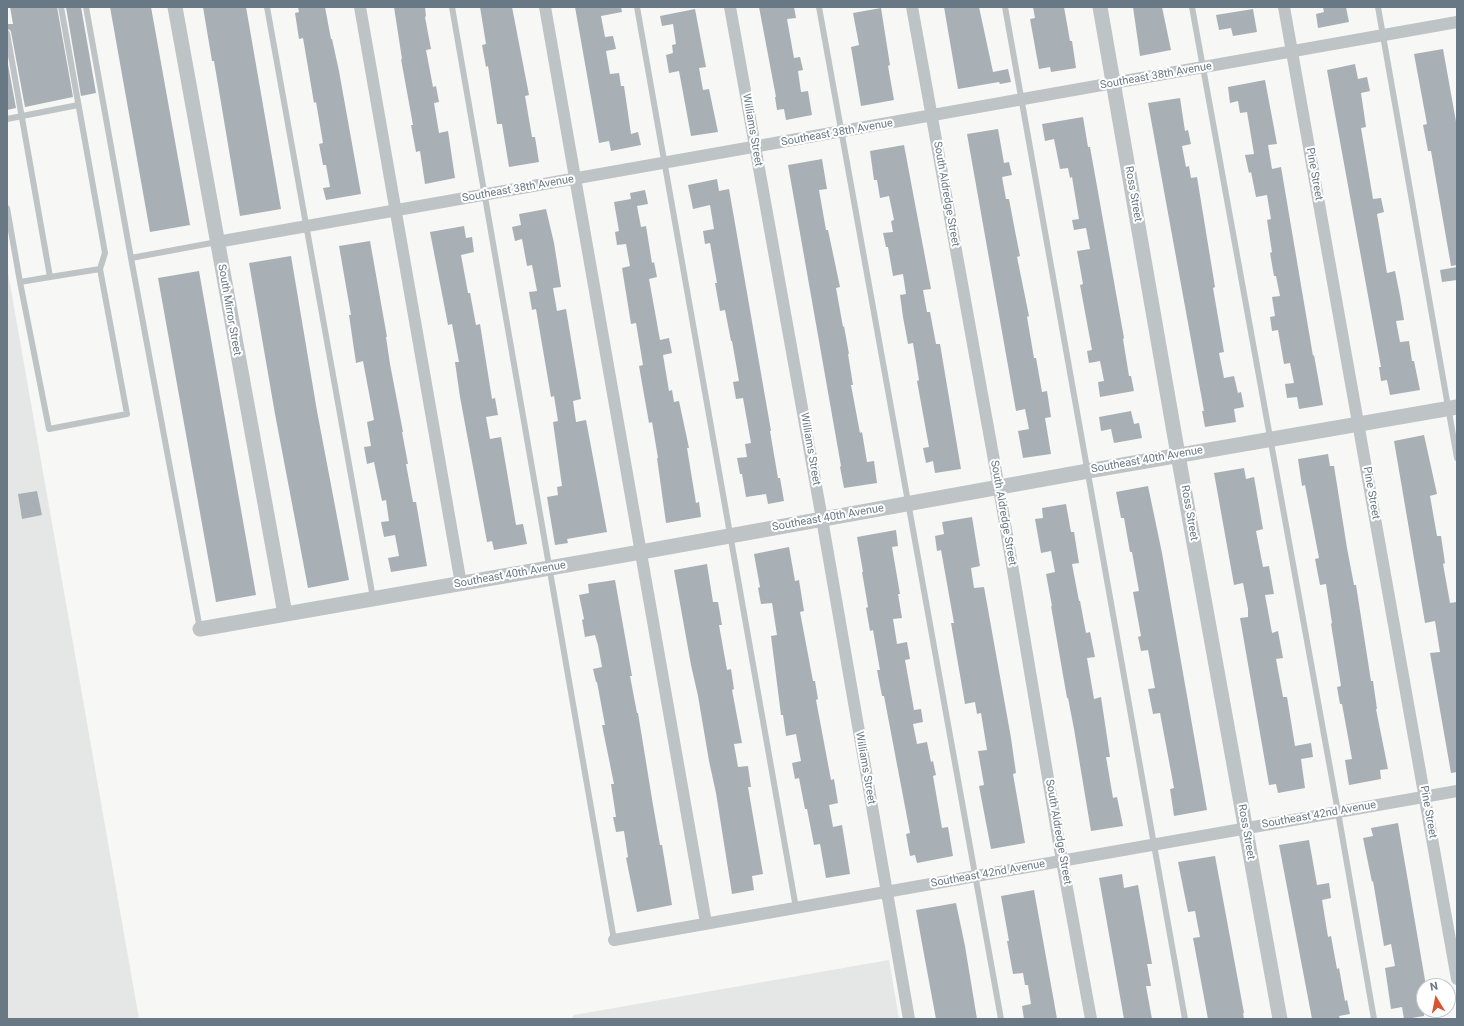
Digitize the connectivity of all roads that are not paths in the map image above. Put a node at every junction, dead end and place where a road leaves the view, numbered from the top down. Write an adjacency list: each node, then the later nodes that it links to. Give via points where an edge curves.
1 (61, 7): 24 (lane)
2 (86, 7): 37 (lane)
3 (174, 7): 36 (street, South Mirror Street)
4 (267, 7): 35 (lane)
5 (360, 7): 34 (street)
6 (452, 7): 32 (lane)
7 (545, 7): 31 (street)
8 (637, 7): 30 (lane)
9 (730, 7): 29 (street, Williams Street)
10 (820, 7): 28 (lane)
11 (912, 7): 26 (street, South Aldredge Street)
12 (1005, 7): 23 (lane)
13 (1100, 7): 22 (street, Ross Street)
14 (1192, 7): 21 (lane)
15 (1284, 7): 20 (street, Pine Street)
16 (1378, 7): 19 (lane)
17 (1457, 22): 19 (street, Southeast 38th Avenue)
18 (7, 33): 25 (lane)
19 (1383, 35): 20 (street, Southeast 38th Avenue); 41 (lane)
20 (1292, 52): 21 (street, Southeast 38th Avenue); 42 (street, Pine Street)
21 (1202, 68): 22 (street, Southeast 38th Avenue); 43 (lane)
22 (1114, 84): 23 (street, Southeast 38th Avenue); 44 (street, Ross Street)
23 (1021, 100): 26 (street, Southeast 38th Avenue); 46 (lane)
24 (78, 105): 25 (lane); 38 (lane, via 105,253)
25 (22, 116): 27 (lane); 39 (lane)
26 (932, 116): 28 (street, Southeast 38th Avenue); 47 (street, South Aldredge Street)
27 (7, 119)
28 (842, 132): 29 (street, Southeast 38th Avenue); 48 (lane)
29 (755, 147): 30 (street, Southeast 38th Avenue); 49 (street, Williams Street)
30 (663, 162): 31 (street, Southeast 38th Avenue); 50 (lane)
31 (575, 180): 32 (street, Southeast 38th Avenue); 51 (street)
32 (485, 195): 34 (street, Southeast 38th Avenue); 52 (lane)
33 (7, 208): 40 (lane)
34 (395, 211): 35 (street, Southeast 38th Avenue); 53 (street)
35 (307, 227): 36 (street, Southeast 38th Avenue); 54 (lane)
36 (217, 242): 37 (lane); 55 (street, South Mirror Street)
37 (131, 258): 56 (lane)
38 (100, 269): 39 (lane); 40 (lane, via 127,414 49,429)
39 (50, 277): 40 (lane)
40 (20, 282)
41 (1453, 407): 42 (street, Southeast 40th Avenue); 45 (lane)
42 (1359, 424): 43 (street, Southeast 40th Avenue); 58 (street, Pine Street)
43 (1270, 439): 44 (street, Southeast 40th Avenue); 59 (lane)
44 (1178, 455): 46 (street, Southeast 40th Avenue); 60 (street, Ross Street)
45 (1457, 458)
46 (1088, 471): 47 (street, Southeast 40th Avenue); 61 (lane)
47 (999, 488): 48 (street, Southeast 40th Avenue); 62 (street, South Aldredge Street)
48 (909, 503): 49 (street, Southeast 40th Avenue); 63 (lane)
49 (822, 519): 50 (street, Southeast 40th Avenue); 64 (street, Williams Street)
50 (731, 535): 51 (street, Southeast 40th Avenue); 65 (lane)
51 (641, 552): 52 (street, Southeast 40th Avenue); 66 (street)
52 (550, 567): 53 (street, Southeast 40th Avenue); 67 (lane)
53 (461, 584): 54 (street, Southeast 40th Avenue)
54 (373, 598): 55 (street, Southeast 40th Avenue)
55 (285, 614): 56 (street, Southeast 40th Avenue)
56 (200, 629)
57 (1457, 791): 58 (street, Southeast 42nd Avenue)
58 (1425, 797): 59 (street, Southeast 42nd Avenue); 68 (street, Pine Street)
59 (1338, 812): 60 (street, Southeast 42nd Avenue); 74 (lane)
60 (1246, 828): 61 (street, Southeast 42nd Avenue); 73 (street, Ross Street)
61 (1154, 844): 62 (street, Southeast 42nd Avenue); 72 (lane)
62 (1062, 861): 63 (street, Southeast 42nd Avenue); 71 (street, South Aldredge Street)
63 (976, 876): 64 (street, Southeast 42nd Avenue); 70 (lane)
64 (886, 892): 65 (street, Southeast 42nd Avenue); 69 (street, Williams Street)
65 (796, 908): 66 (street, Southeast 42nd Avenue)
66 (706, 923): 67 (street, Southeast 42nd Avenue)
67 (614, 940)
68 (1457, 979)
69 (909, 1019)
70 (1002, 1019)
71 (1091, 1019)
72 (1185, 1019)
73 (1280, 1019)
74 (1374, 1019)

